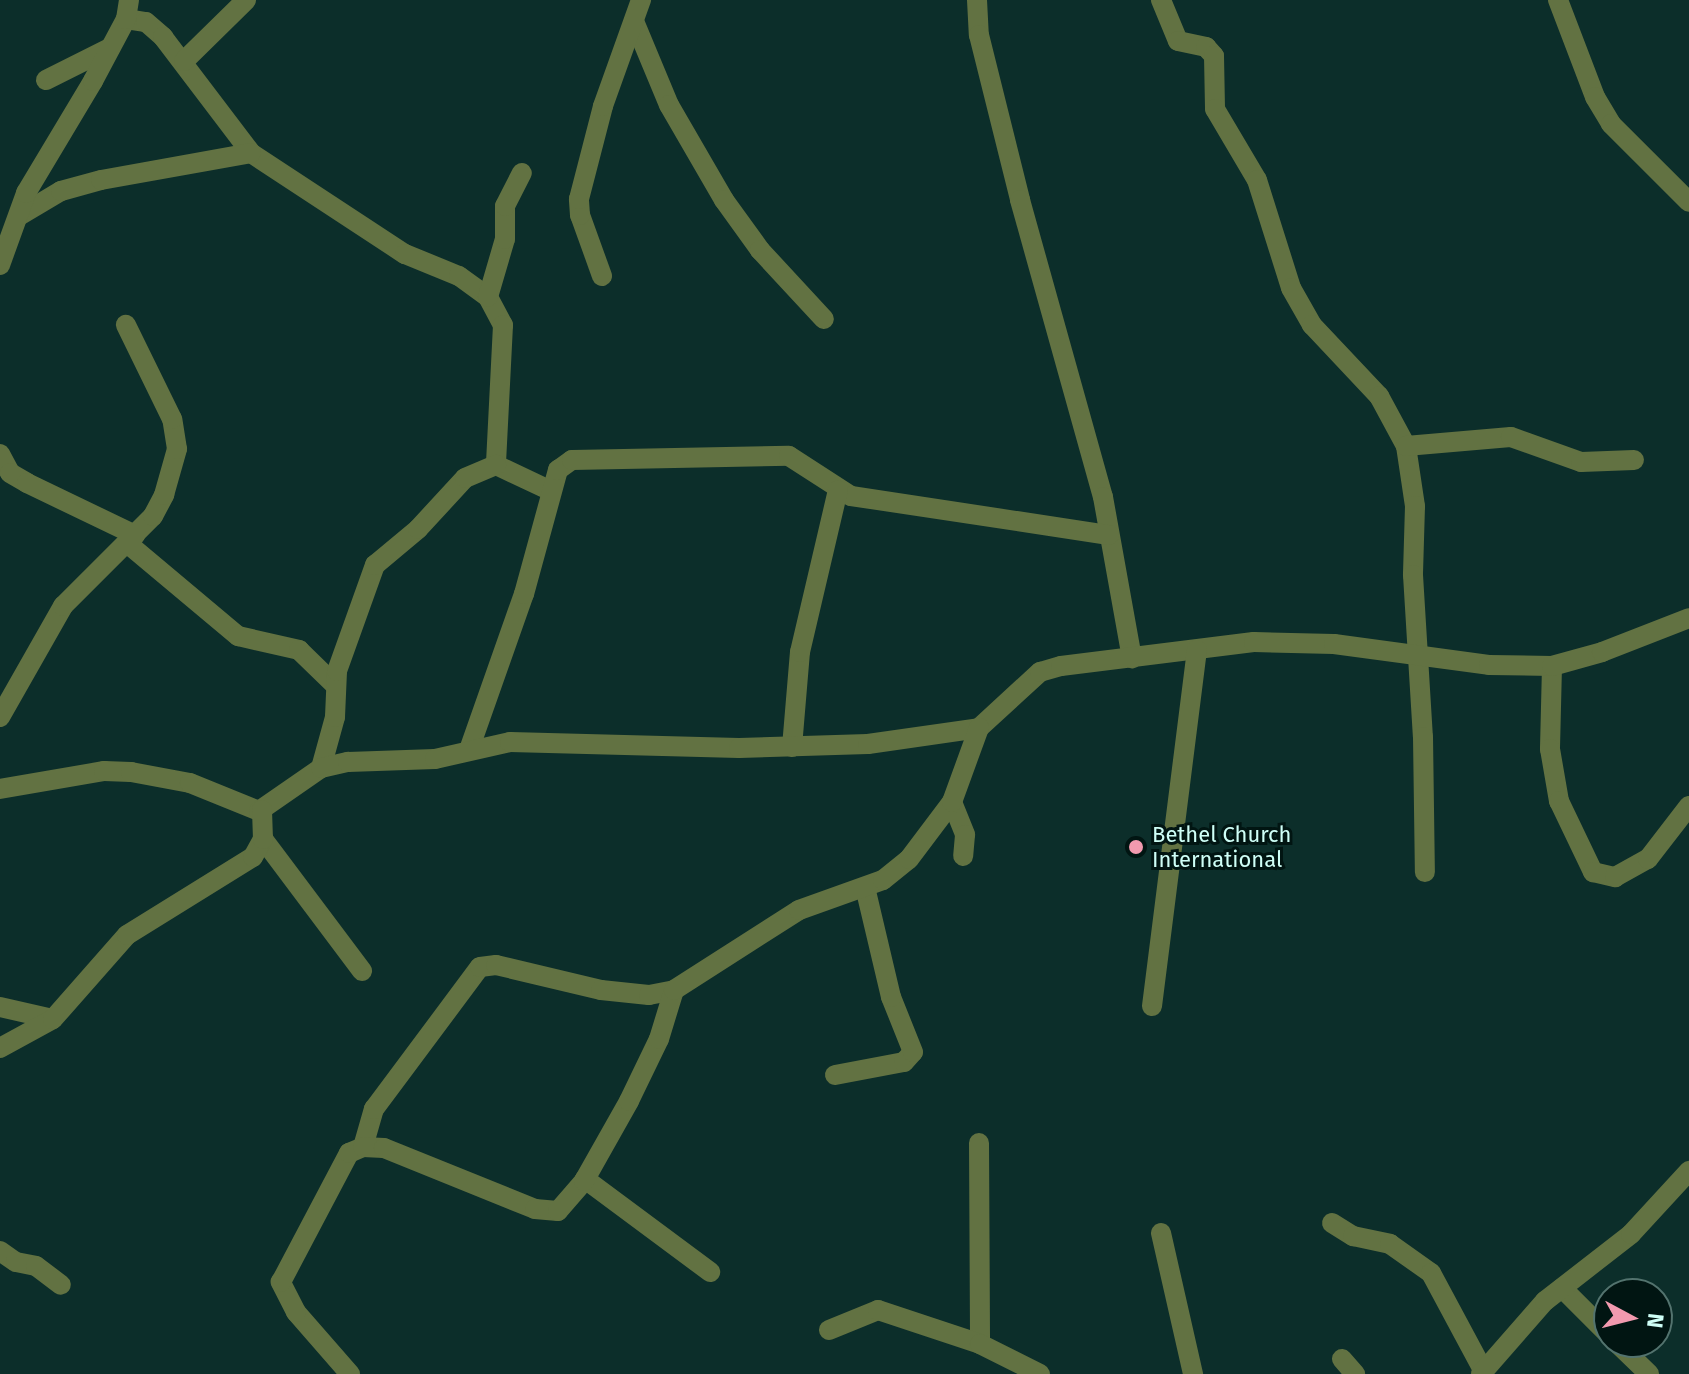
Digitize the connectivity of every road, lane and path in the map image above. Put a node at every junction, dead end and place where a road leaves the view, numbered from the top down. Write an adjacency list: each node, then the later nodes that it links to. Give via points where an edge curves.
1 (246, 0): 9 (street)
2 (641, 0): 7 (street)
3 (977, 0): 26 (street, via 986,65 1075,383)
4 (1161, 0): 20 (street, via 1178,41 1206,47 1214,56 1215,109 1257,180 1291,288 1312,325 1379,396)
5 (1558, 0): 13 (street, via 1595,97 1611,124)
6 (133, 6): 8 (street); 9 (street)
7 (634, 21): 16 (street, via 603,106 579,199); 18 (street, via 669,105 724,200 760,250)
8 (110, 48): 10 (street); 14 (street, via 26,193)
9 (184, 61): 11 (street)
10 (46, 80)
11 (251, 153): 14 (street, via 101,180 61,191); 17 (street, via 405,254 459,276)
12 (522, 173): 17 (street, via 505,206 505,239)
13 (1689, 202)
14 (19, 216): 15 (street)
15 (0, 265)
16 (602, 276)
17 (488, 297): 23 (street, via 503,325)
18 (824, 319)
19 (126, 325): 27 (street, via 153,372 172,419 177,449 164,495)
20 (1406, 446): 22 (street, via 1511,437 1581,462); 30 (street, via 1415,506)
21 (0, 454): 27 (street, via 3,466 18,478)
22 (1634, 460)
23 (496, 465): 25 (street); 33 (street, via 465,478 375,565)
24 (838, 490): 25 (street, via 789,456 646,455 572,460 560,466); 26 (street, via 1012,523); 37 (street, via 800,652)
25 (551, 491): 36 (street, via 524,594)
26 (1109, 535): 31 (street)
27 (131, 539): 33 (street, via 238,636 299,650); 34 (street, via 63,606)
28 (1689, 618): 32 (street)
29 (1197, 650): 30 (street, via 1254,642); 31 (street); 49 (street)
30 (1418, 653): 32 (street, via 1489,665); 45 (street)
31 (1132, 658): 35 (street, via 1040,672)
32 (1552, 666): 41 (street, via 1550,749 1559,801 1593,872 1615,877 1648,859)
33 (335, 685): 38 (street, via 335,717)
34 (0, 717)
35 (979, 728): 37 (street, via 868,744); 40 (street)
36 (470, 747): 37 (street, via 586,740); 38 (street, via 435,759)
37 (792, 747)
38 (321, 768): 42 (street)
39 (0, 789): 42 (street, via 104,771 131,772 190,783 246,810)
40 (952, 802): 44 (street, via 965,835); 46 (street, via 909,859)
41 (1689, 806)
42 (262, 810): 43 (street)
43 (263, 839): 47 (street); 51 (street, via 245,863 127,935)
44 (963, 856)
45 (1425, 872)
46 (865, 887): 48 (street, via 799,910); 53 (street, via 891,997 913,1052 904,1062)
47 (362, 971)
48 (674, 990): 55 (street, via 649,995 601,990 511,968 480,967 374,1109); 57 (street, via 639,1083)
49 (1152, 1006)
50 (0, 1007): 51 (street)
51 (53, 1019): 52 (street)
52 (0, 1048)
53 (835, 1075)
54 (979, 1143): 66 (street)
55 (363, 1147): 57 (street, via 409,1156 550,1212 568,1204); 69 (street, via 349,1153 338,1170 281,1282 296,1312)
56 (1689, 1171): 63 (street, via 1631,1234)
57 (585, 1179): 61 (street)
58 (1332, 1223): 68 (street, via 1353,1236 1390,1244 1431,1273)
59 (1161, 1233): 71 (street)
60 (0, 1251): 62 (street, via 36,1266)
61 (710, 1272)
62 (61, 1285)
63 (1562, 1288): 64 (street); 68 (street)
64 (1593, 1319)
65 (829, 1330): 66 (street, via 878,1310)
66 (980, 1344): 70 (street)
67 (1632, 1358): 72 (street)
68 (1482, 1373)
69 (350, 1374)
70 (1040, 1374)
71 (1193, 1374)
72 (1649, 1374)

